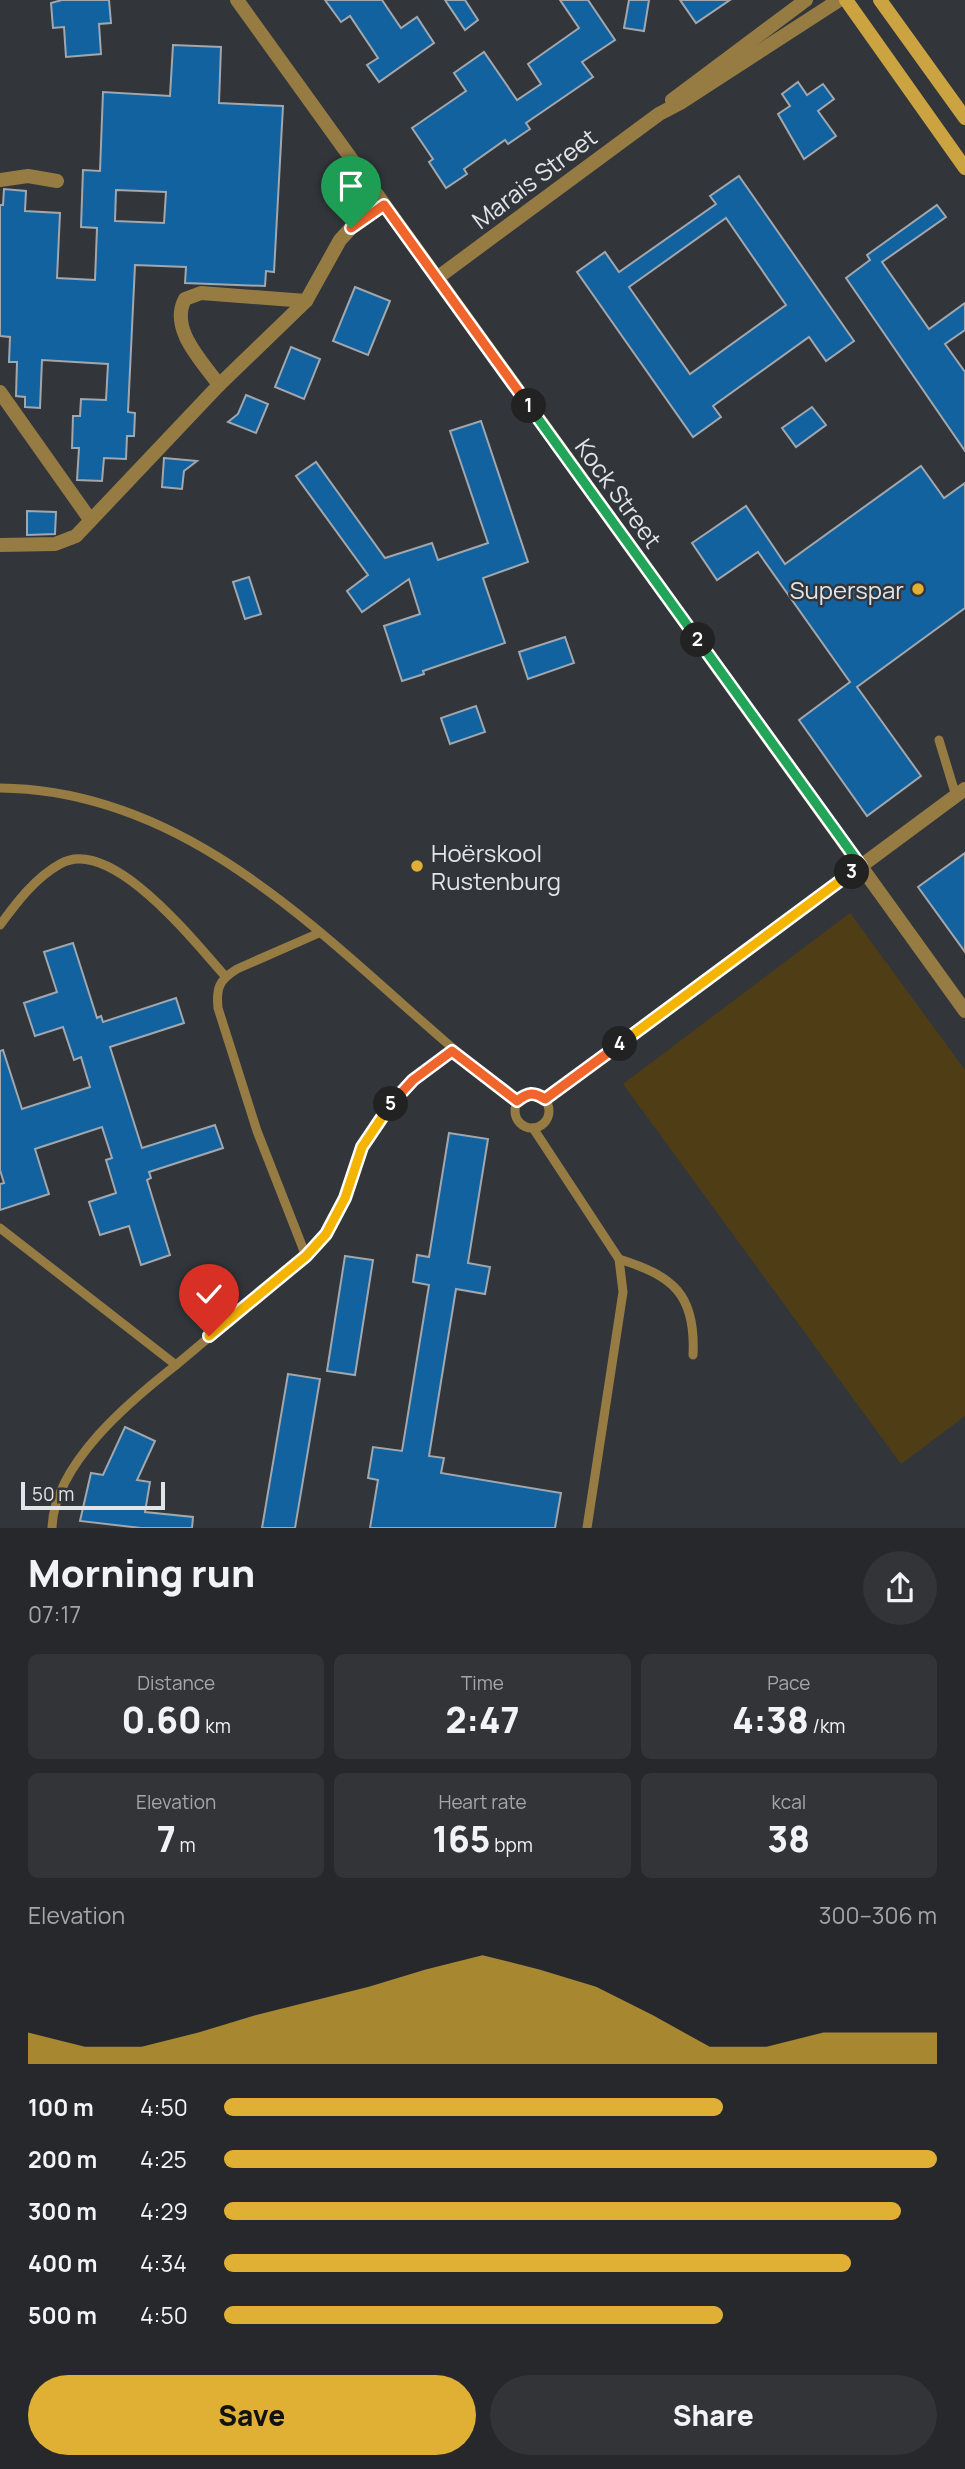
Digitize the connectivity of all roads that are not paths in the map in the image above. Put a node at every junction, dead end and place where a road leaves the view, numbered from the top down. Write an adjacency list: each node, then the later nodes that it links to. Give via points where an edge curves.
1 (237, 0): 11 (street, Kock Street)
2 (806, 0): 6 (street, Marais Street, via 676,95)
3 (839, 0): 6 (street, Marais Street)
4 (846, 0): 8 (street)
5 (880, 0): 7 (street)
6 (659, 114): 12 (street, Marais Street)
7 (965, 118)
8 (965, 168)
9 (0, 180): 10 (street, via 28,176)
10 (57, 181)
11 (384, 205): 12 (street, Kock Street); 13 (street, via 340,240)
12 (436, 278): 21 (street, Kock Street)
13 (306, 301): 14 (street); 14 (street, via 201,293 185,299 180,310 186,338)
14 (219, 385): 16 (street)
15 (0, 392): 16 (street)
16 (89, 518): 17 (street, via 66,542)
17 (0, 545)
18 (939, 740): 20 (lane)
19 (0, 788): 23 (lane, via 94,799 154,822 211,851 267,889)
20 (960, 793): 21 (street)
21 (861, 866): 25 (street, Kock Street); 27 (lane)
22 (0, 925): 24 (lane, via 24,892 62,862 108,865 160,903)
23 (319, 933): 24 (lane); 26 (lane)
24 (225, 976): 31 (lane, via 216,994 218,1009 257,1131)
25 (965, 1011)
26 (452, 1051): 28 (lane); 31 (lane, via 413,1080 377,1123 362,1147 334,1221)
27 (545, 1099): 28 (lane, via 536,1093); 29 (lane, via 548,1117)
28 (517, 1101): 29 (lane, via 517,1120)
29 (533, 1128): 32 (lane)
30 (0, 1228): 34 (lane)
31 (306, 1256): 34 (lane)
32 (619, 1259): 33 (lane, via 668,1279 680,1292 690,1313); 36 (lane, via 623,1292)
33 (693, 1355)
34 (176, 1365): 35 (lane, via 106,1425 67,1480)
35 (52, 1528)
36 (587, 1528)

